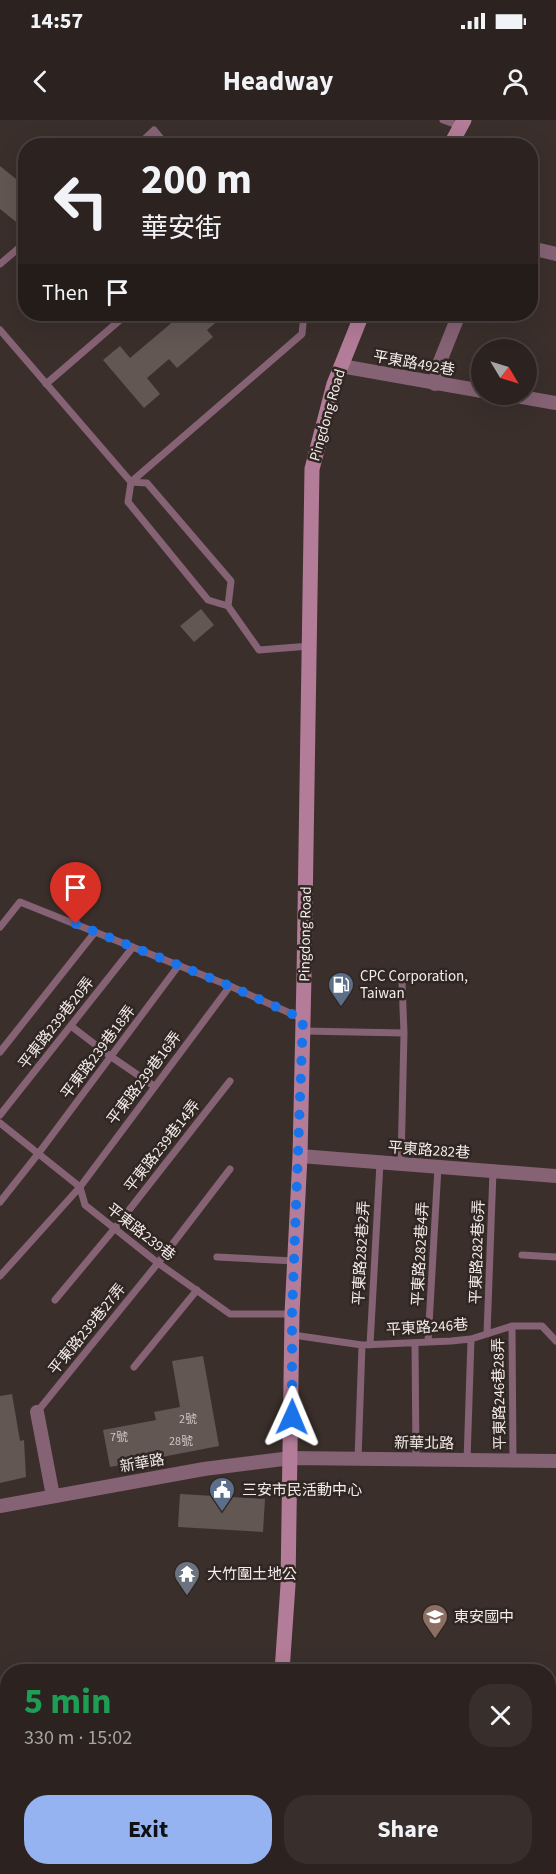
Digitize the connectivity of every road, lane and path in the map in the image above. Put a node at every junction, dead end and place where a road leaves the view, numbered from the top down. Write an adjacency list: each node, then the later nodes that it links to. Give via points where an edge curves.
1 (443, 120): 2 (lane)
2 (462, 123): 5 (street)
3 (146, 138): 4 (lane, via 154,130)
4 (160, 138)
5 (454, 138)
6 (18, 249): 9 (lane)
7 (538, 250): 8 (street)
8 (556, 254)
9 (0, 264)
10 (119, 321): 16 (lane)
11 (303, 321): 21 (lane, via 302,334)
12 (359, 321): 15 (street, Pingdong Road)
13 (456, 321): 17 (street)
14 (0, 330): 16 (lane)
15 (341, 366): 17 (street, 平東路492巷); 23 (street, Pingdong Road, via 312,469)
16 (46, 384): 21 (lane)
17 (435, 384): 18 (street, 平東路492巷)
18 (471, 389)
19 (537, 400): 20 (street)
20 (556, 403)
21 (131, 482): 22 (lane, via 128,502 208,600); 22 (lane, via 147,483 231,581)
22 (228, 606): 23 (lane, via 259,650)
23 (310, 646): 30 (street, Pingdong Road)
24 (0, 927): 25 (lane, via 20,902)
25 (94, 932): 26 (lane); 33 (lane)
26 (133, 947): 27 (lane); 31 (lane, 平東路239巷20弄)
27 (179, 965): 29 (lane); 34 (lane, 平東路239巷18弄)
28 (402, 983): 32 (lane)
29 (230, 986): 30 (lane); 36 (lane, 平東路239巷16弄)
30 (303, 1025): 32 (lane); 40 (street, Pingdong Road)
31 (70, 1026): 34 (lane); 37 (lane, 平東路239巷20弄)
32 (404, 1033): 42 (lane)
33 (0, 1052)
34 (110, 1056): 36 (lane); 39 (lane, 平東路239巷18弄)
35 (230, 1081): 49 (lane, 平東路239巷14弄)
36 (154, 1086): 47 (lane, 平東路239巷16弄)
37 (0, 1115)
38 (0, 1123): 39 (lane, 平東路239巷)
39 (38, 1154): 47 (lane, 平東路239巷); 48 (lane, 平東路239巷18弄)
40 (300, 1156): 41 (street, 平東路282巷); 53 (street, Pingdong Road)
41 (380, 1163): 42 (street, 平東路282巷); 66 (lane, 平東路282巷2弄)
42 (401, 1164): 43 (street, 平東路282巷)
43 (438, 1167): 45 (street, 平東路282巷); 64 (lane, 平東路282巷4弄)
44 (230, 1169): 54 (lane, 平東路239巷27弄)
45 (493, 1171): 46 (street, 平東路282巷); 60 (lane, 平東路282巷6弄)
46 (556, 1176)
47 (80, 1187): 49 (lane, 平東路239巷, via 85,1205); 55 (lane, 平東路239巷16弄)
48 (0, 1202)
49 (115, 1228): 54 (lane, 平東路239巷); 57 (lane, 平東路239巷14弄)
50 (522, 1255): 52 (lane)
51 (217, 1257): 53 (lane)
52 (556, 1257)
53 (295, 1261): 58 (street, Pingdong Road)
54 (158, 1263): 56 (lane, 平東路239巷); 68 (lane, 平東路239巷27弄)
55 (0, 1276)
56 (197, 1290): 58 (lane, 平東路239巷, via 230,1314); 67 (lane)
57 (55, 1300)
58 (292, 1314): 61 (street, Pingdong Road)
59 (512, 1326): 60 (lane, 平東路246巷); 63 (lane, 平東路246巷, via 542,1326); 73 (lane, 平東路246巷28弄)
60 (487, 1334): 62 (lane, 平東路246巷)
61 (293, 1335): 66 (lane, 平東路246巷); 69 (street, Pingdong Road)
62 (471, 1339): 64 (lane, 平東路246巷); 72 (lane)
63 (556, 1341)
64 (428, 1342): 65 (lane, 平東路246巷)
65 (415, 1343): 66 (lane, 平東路246巷); 71 (lane)
66 (366, 1345): 70 (lane, 平東路282巷2弄)
67 (134, 1367)
68 (37, 1412): 75 (street)
69 (291, 1458): 70 (street, 新華北路); 75 (street, 新華路); 77 (street, Pingdong Road)
70 (358, 1459): 71 (street, 新華北路)
71 (416, 1460): 72 (street, 新華北路)
72 (467, 1461): 73 (street, 新華北路)
73 (513, 1461): 74 (street, 新華北路)
74 (556, 1461)
75 (53, 1496): 76 (street, 新華路)
76 (0, 1506)
77 (282, 1664)

